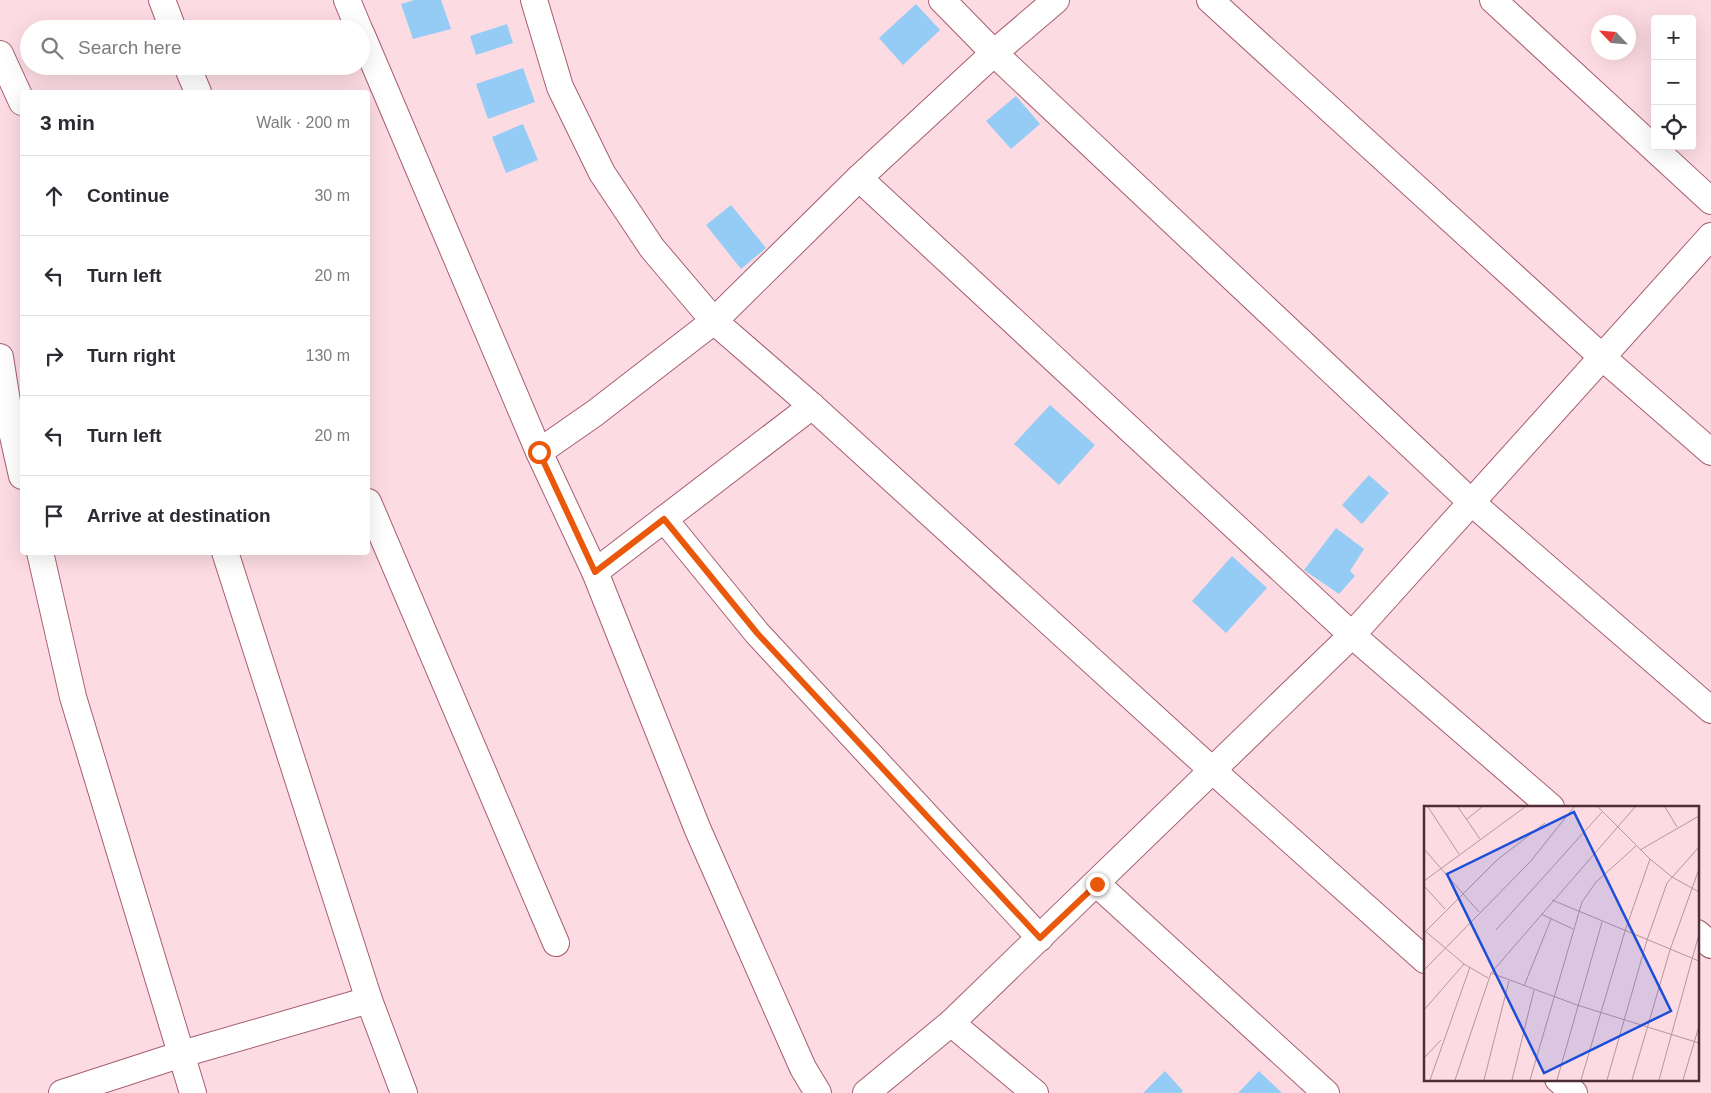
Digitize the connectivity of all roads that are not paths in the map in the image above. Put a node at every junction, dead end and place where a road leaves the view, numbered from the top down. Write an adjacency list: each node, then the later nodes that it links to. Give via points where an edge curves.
1 (162, 0): 8 (street)
2 (347, 0): 9 (street)
3 (534, 0): 19 (street, via 560,87 602,173 652,248)
4 (942, 0): 10 (street)
5 (1056, 0): 10 (street)
6 (1210, 0): 21 (street)
7 (1493, 0): 17 (street)
8 (170, 20)
9 (356, 20)
10 (994, 52): 16 (street); 26 (street)
11 (0, 54): 15 (street)
12 (370, 54): 23 (street)
13 (191, 75): 14 (street)
14 (197, 90)
15 (20, 98)
16 (859, 178): 19 (street); 32 (street)
17 (1711, 201)
18 (1711, 236): 21 (street)
19 (714, 321): 22 (street); 23 (street, via 595,414)
20 (0, 357): 25 (street)
21 (1602, 357): 24 (street); 26 (street)
22 (812, 406): 28 (street); 34 (street)
23 (539, 452): 31 (street)
24 (1711, 452)
25 (20, 467)
26 (1471, 502): 32 (street); 33 (street)
27 (370, 507): 39 (street)
28 (664, 519): 31 (street); 38 (street, via 757,633)
29 (41, 555): 44 (street, via 73,697)
30 (227, 555): 42 (street)
31 (595, 572): 49 (street, via 698,830)
32 (1352, 636): 34 (street); 35 (street)
33 (1711, 710)
34 (1212, 770): 36 (street); 41 (street)
35 (1550, 806)
36 (1097, 884): 38 (street); 52 (street)
37 (1698, 934): 40 (street)
38 (1040, 938): 43 (street)
39 (556, 943)
40 (1711, 945)
41 (1424, 959)
42 (369, 1000): 44 (street); 48 (street)
43 (951, 1023): 50 (street); 51 (street)
44 (182, 1054): 46 (street); 47 (street)
45 (1559, 1080): 53 (street)
46 (62, 1093)
47 (193, 1093)
48 (404, 1093)
49 (818, 1093)
50 (866, 1093)
51 (1035, 1093)
52 (1326, 1093)
53 (1574, 1093)

